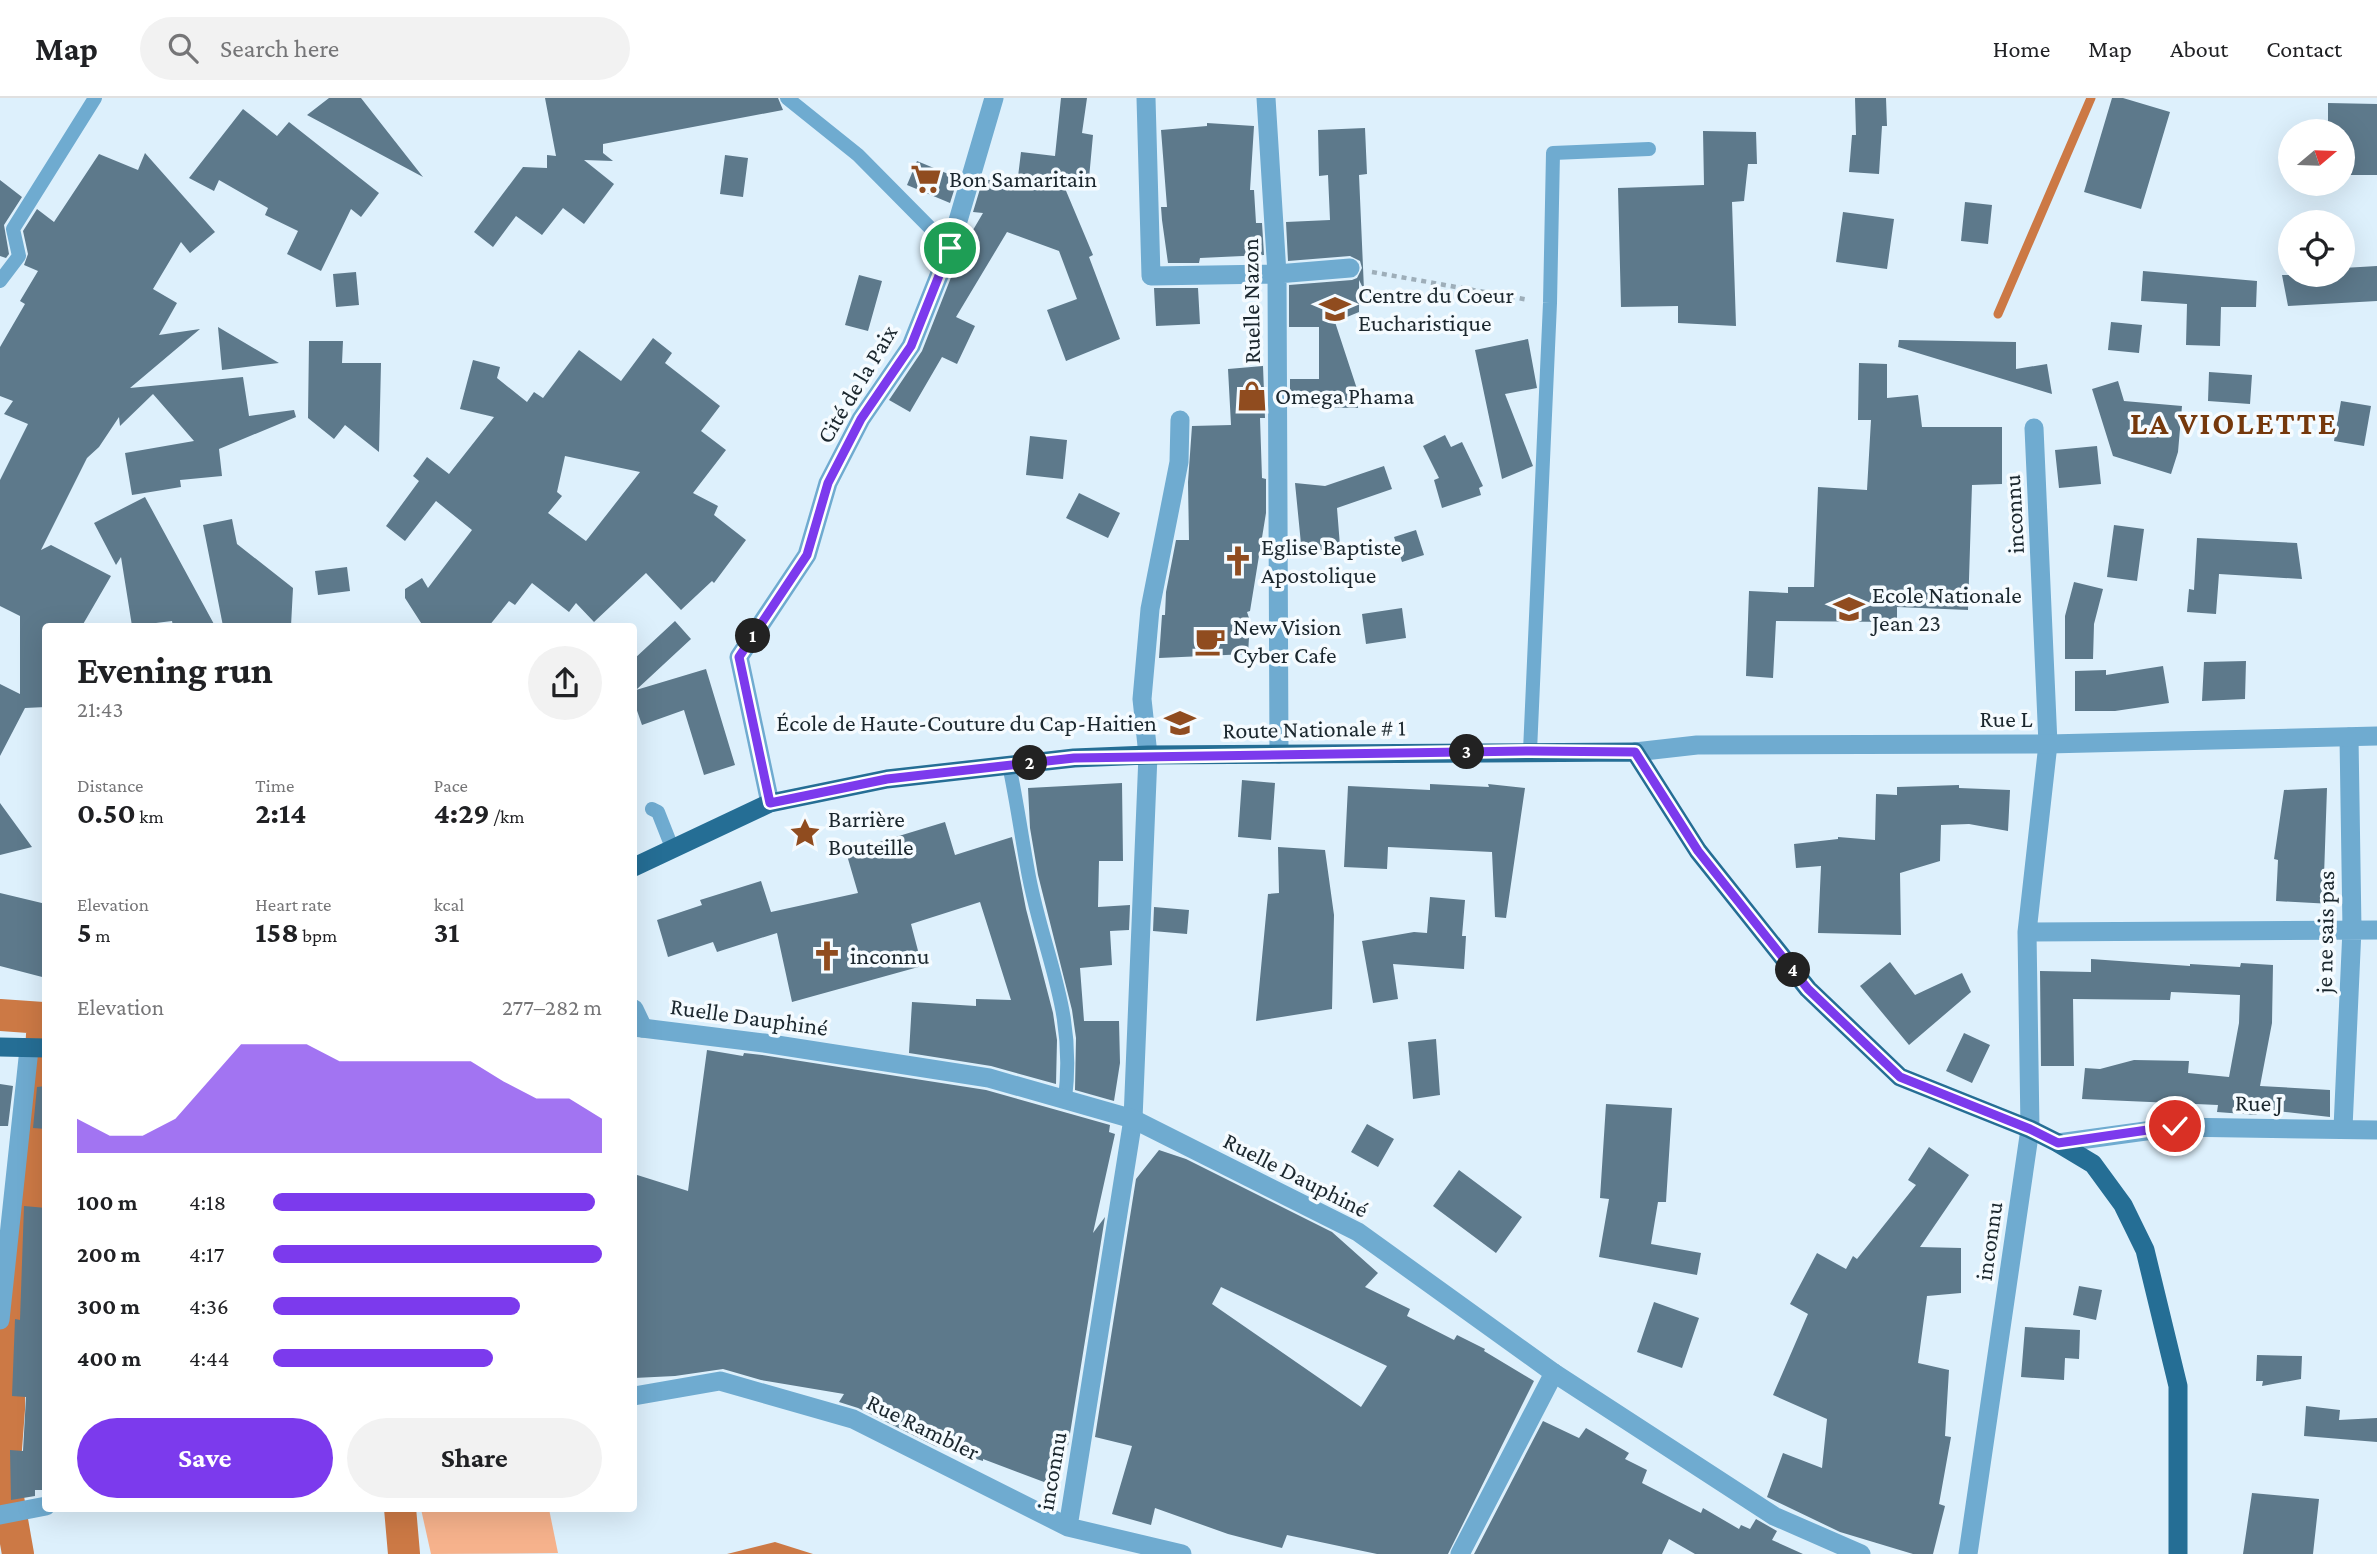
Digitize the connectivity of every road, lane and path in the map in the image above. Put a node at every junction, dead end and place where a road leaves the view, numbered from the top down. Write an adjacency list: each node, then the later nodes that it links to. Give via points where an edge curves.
1 (94, 98): 10 (lane, via 13,229 19,256)
2 (787, 98): 7 (lane, via 858,155)
3 (994, 98): 7 (street, Cité de la Paix)
4 (1146, 98): 9 (street, via 1151,276)
5 (1266, 98): 9 (street, Ruelle Nazon)
6 (1649, 149): 11 (lane, via 1553,153)
7 (950, 248): 22 (street, Cité de la Paix, via 911,346 861,419 828,483 807,555 739,657)
8 (1350, 268): 9 (street); 11 (path)
9 (1277, 274): 19 (street, Ruelle Nazon)
10 (0, 281)
11 (1550, 303): 17 (lane)
12 (1180, 420): 20 (street, inconnu, via 1179,462 1146,648 1142,699)
13 (2034, 428): 16 (street, inconnu)
14 (2377, 736): 15 (street, Rue L)
15 (2349, 737): 16 (street, Rue L); 26 (street, je ne sais pas)
16 (2048, 744): 18 (street, Rue L, via 1697,745); 28 (street, inconnu)
17 (1530, 751): 18 (main road, Route Nationale # 1); 19 (main road, Route Nationale # 1)
18 (1635, 752): 35 (main road, via 1698,851 1808,989 1900,1077)
19 (1279, 754): 20 (main road, Route Nationale # 1)
20 (1148, 755): 21 (main road, Route Nationale # 1); 33 (street, inconnu)
21 (1009, 765): 22 (main road, Route Nationale # 1, via 887,779); 32 (lane, via 1029,878 1066,1021 1069,1066)
22 (770, 803): 24 (main road, Route Nationale # 1)
23 (652, 810): 24 (lane)
24 (673, 850): 25 (main road, Route Nationale # 1)
25 (637, 866)
26 (2352, 929): 27 (street); 28 (street); 34 (street, je ne sais pas)
27 (2377, 930)
28 (2027, 932): 35 (street, inconnu)
29 (638, 1027): 32 (street, Ruelle Dauphiné, via 989,1078)
30 (0, 1047): 31 (main road)
31 (37, 1048): 38 (street)
32 (1065, 1099): 33 (street, Ruelle Dauphiné)
33 (1133, 1119): 39 (street, Ruelle Dauphiné, via 1358,1232); 43 (street, inconnu)
34 (2343, 1128): 36 (street, Rue J); 37 (street, Rue J, via 2175,1126)
35 (2030, 1129): 37 (main road); 47 (street, inconnu)
36 (2377, 1130)
37 (2058, 1143): 48 (main road, via 2093,1164 2123,1205 2145,1250 2178,1386)
38 (0, 1320)
39 (1554, 1373): 45 (street); 46 (street, Ruelle Dauphiné, via 1774,1516)
40 (637, 1395): 43 (street, Rue Rambler, via 720,1381 853,1419)
41 (42, 1507): 42 (street)
42 (0, 1515)
43 (1068, 1527): 44 (street, Rue Rambler)
44 (1182, 1554)
45 (1460, 1554)
46 (1861, 1554)
47 (1968, 1554)
48 (2178, 1554)

